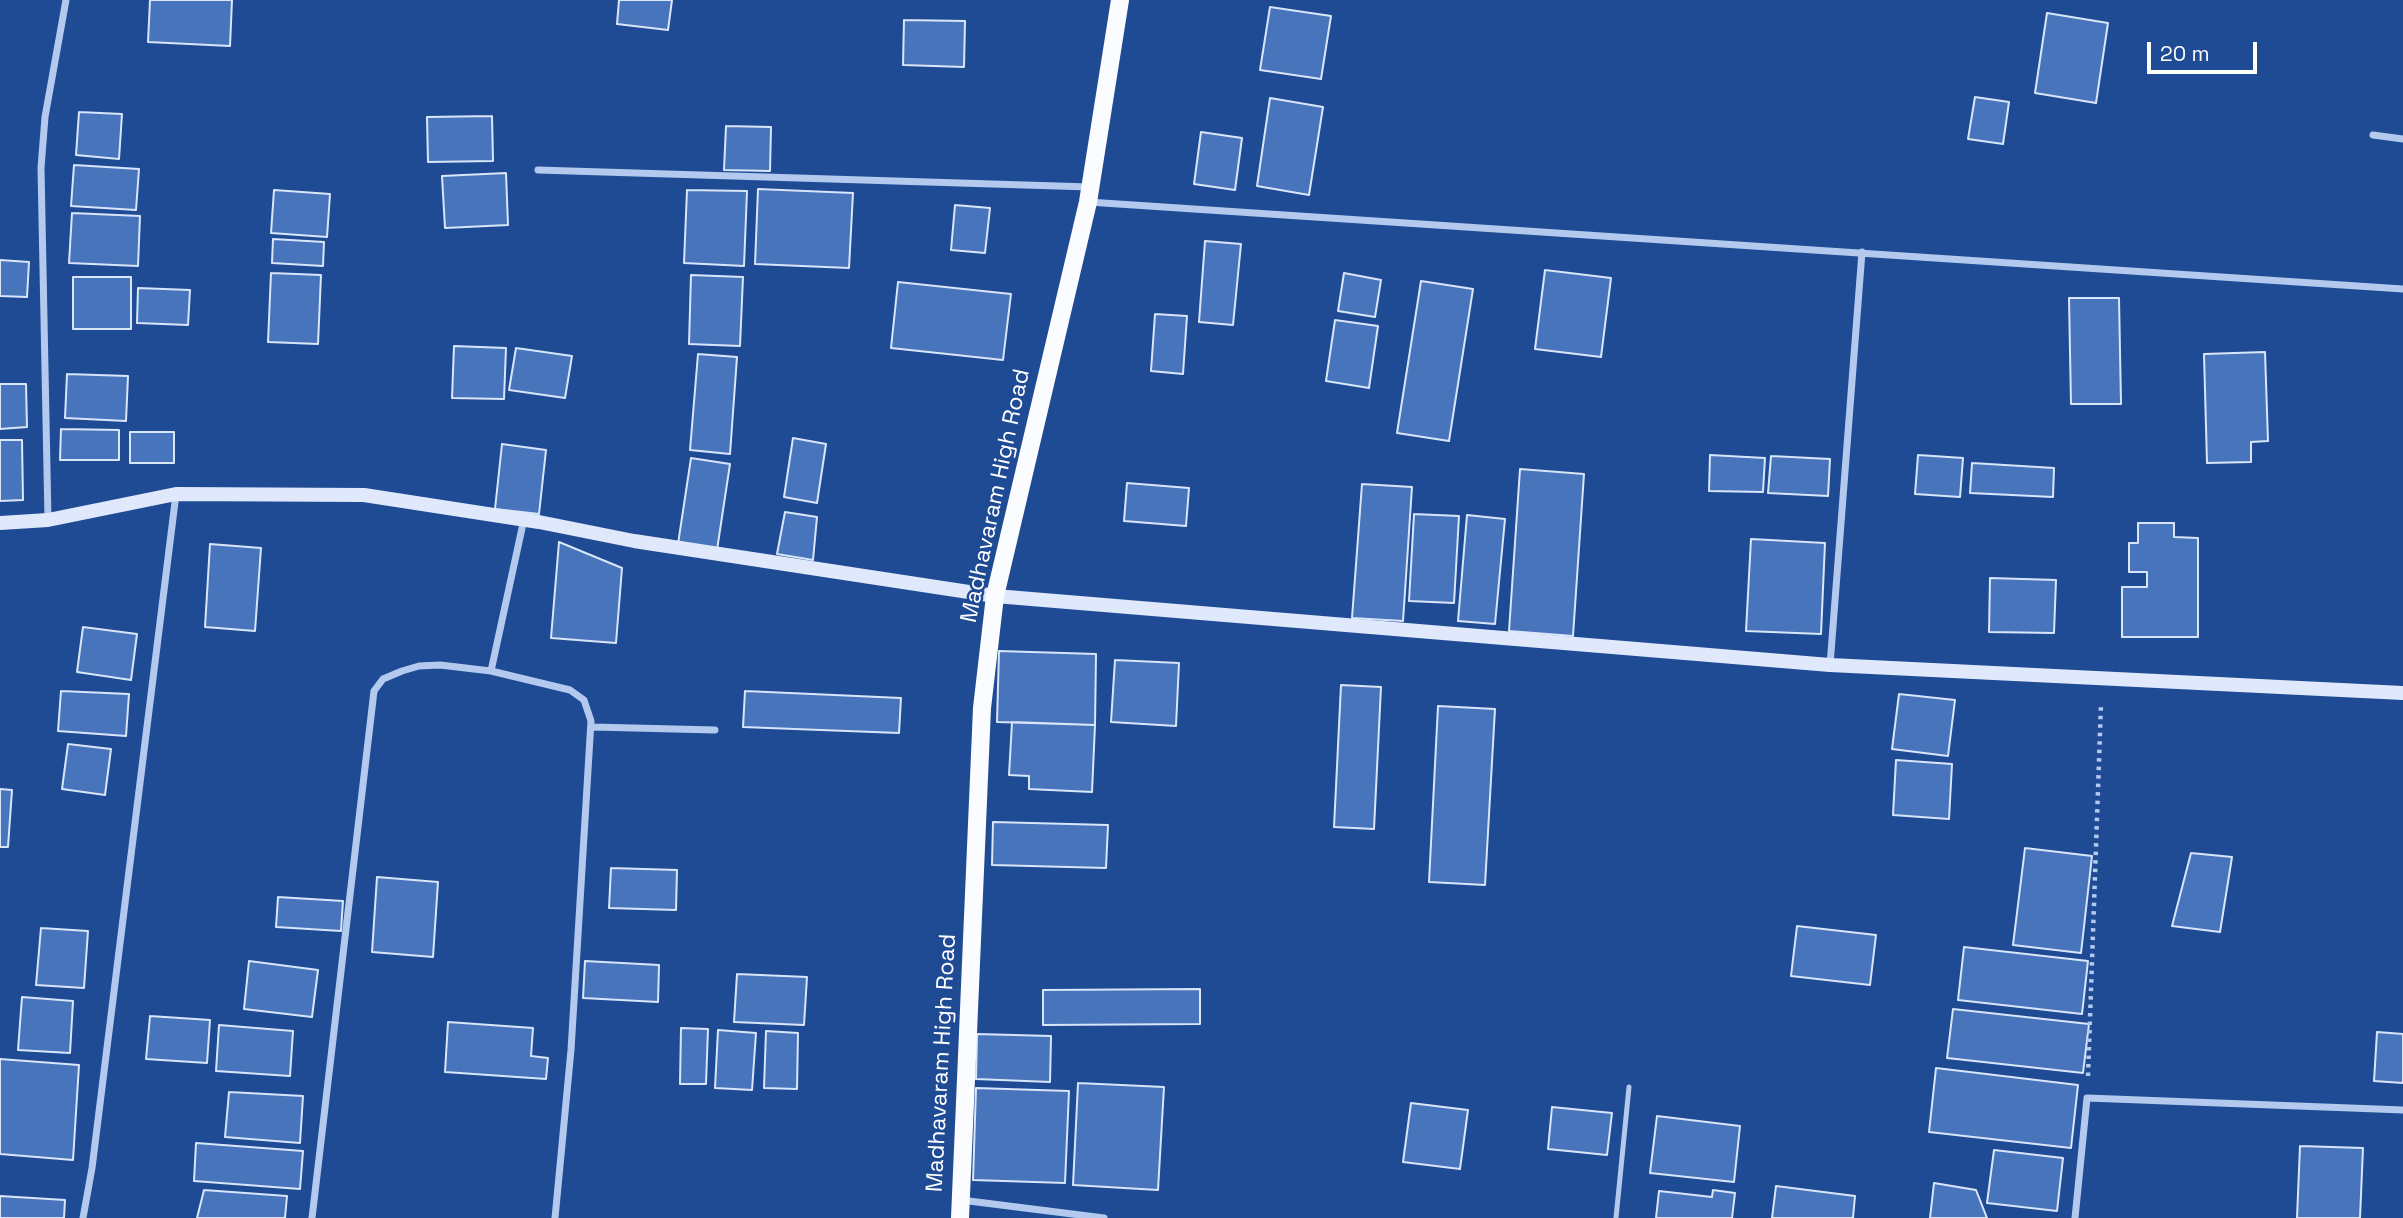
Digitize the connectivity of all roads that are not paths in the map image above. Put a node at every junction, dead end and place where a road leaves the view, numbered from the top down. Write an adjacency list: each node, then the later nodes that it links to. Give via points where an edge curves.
1 (66, 0): 11 (street, via 40,168)
2 (1120, 0): 6 (main road, Madhavaram High Road)
3 (2373, 135): 4 (street)
4 (2403, 139)
5 (538, 170): 6 (street)
6 (1089, 195): 7 (street); 13 (main road, Madhavaram High Road)
7 (1862, 252): 8 (street); 14 (street)
8 (2403, 289)
9 (176, 494): 10 (street, via 364,495); 11 (street); 22 (street)
10 (524, 519): 13 (street, via 634,541); 15 (street)
11 (48, 520): 12 (street)
12 (0, 523)
13 (995, 596): 14 (street); 21 (main road, Madhavaram High Road, via 982,708)
14 (1830, 665): 16 (street)
15 (491, 671): 17 (street, via 570,690 584,701); 23 (street, via 419,666 383,679 374,691)
16 (2403, 693)
17 (593, 727): 18 (street); 24 (street)
18 (715, 730)
19 (1629, 1087): 26 (lane)
20 (2403, 1110): 27 (street, via 2087,1098)
21 (960, 1209): 25 (street)
22 (83, 1218)
23 (312, 1218)
24 (555, 1218)
25 (1104, 1218)
26 (1616, 1218)
27 (2075, 1218)

